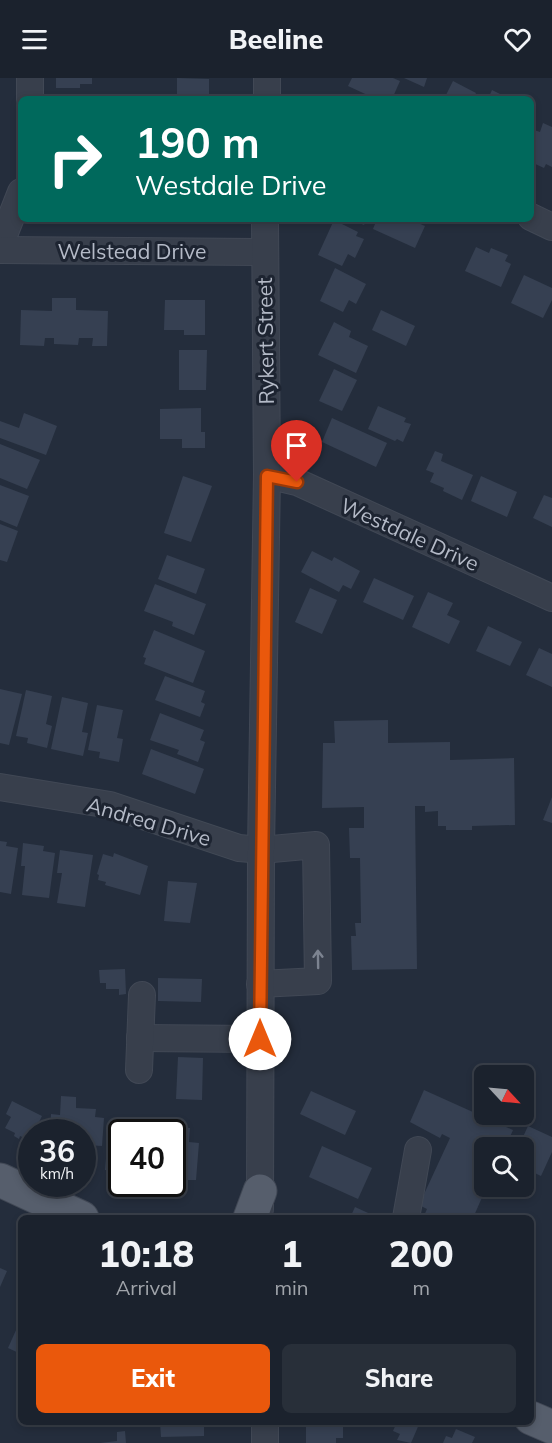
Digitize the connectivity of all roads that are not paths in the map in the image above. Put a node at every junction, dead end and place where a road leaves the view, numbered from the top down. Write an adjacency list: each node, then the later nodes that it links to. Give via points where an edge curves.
1 (30, 78): 2 (street)
2 (30, 96)
3 (18, 200): 7 (street)
4 (534, 218): 6 (street)
5 (265, 222): 9 (street, Rykert Street)
6 (552, 227)
7 (0, 245)
8 (0, 250): 9 (street, Welstead Drive)
9 (264, 252): 10 (street, Rykert Street)
10 (267, 476): 11 (street, Westdale Drive, via 297,482); 13 (street, Rykert Street)
11 (552, 598)
12 (0, 787): 13 (street, Andrea Drive, via 110,805 239,848)
13 (261, 850): 14 (street, Rykert Street); 14 (street, Andrea Drive, one-way to 13, via 318,981 316,845)
14 (260, 984): 17 (street, Rykert Street)
15 (142, 995): 16 (street)
16 (140, 1038): 17 (street); 18 (street)
17 (260, 1039): 21 (street, Rykert Street)
18 (139, 1071)
19 (418, 1150): 23 (street)
20 (0, 1180): 22 (main road)
21 (257, 1209)
22 (76, 1215)
23 (407, 1215)
24 (534, 1419): 26 (main road)
25 (265, 1425): 27 (street)
26 (552, 1427)
27 (265, 1443)

